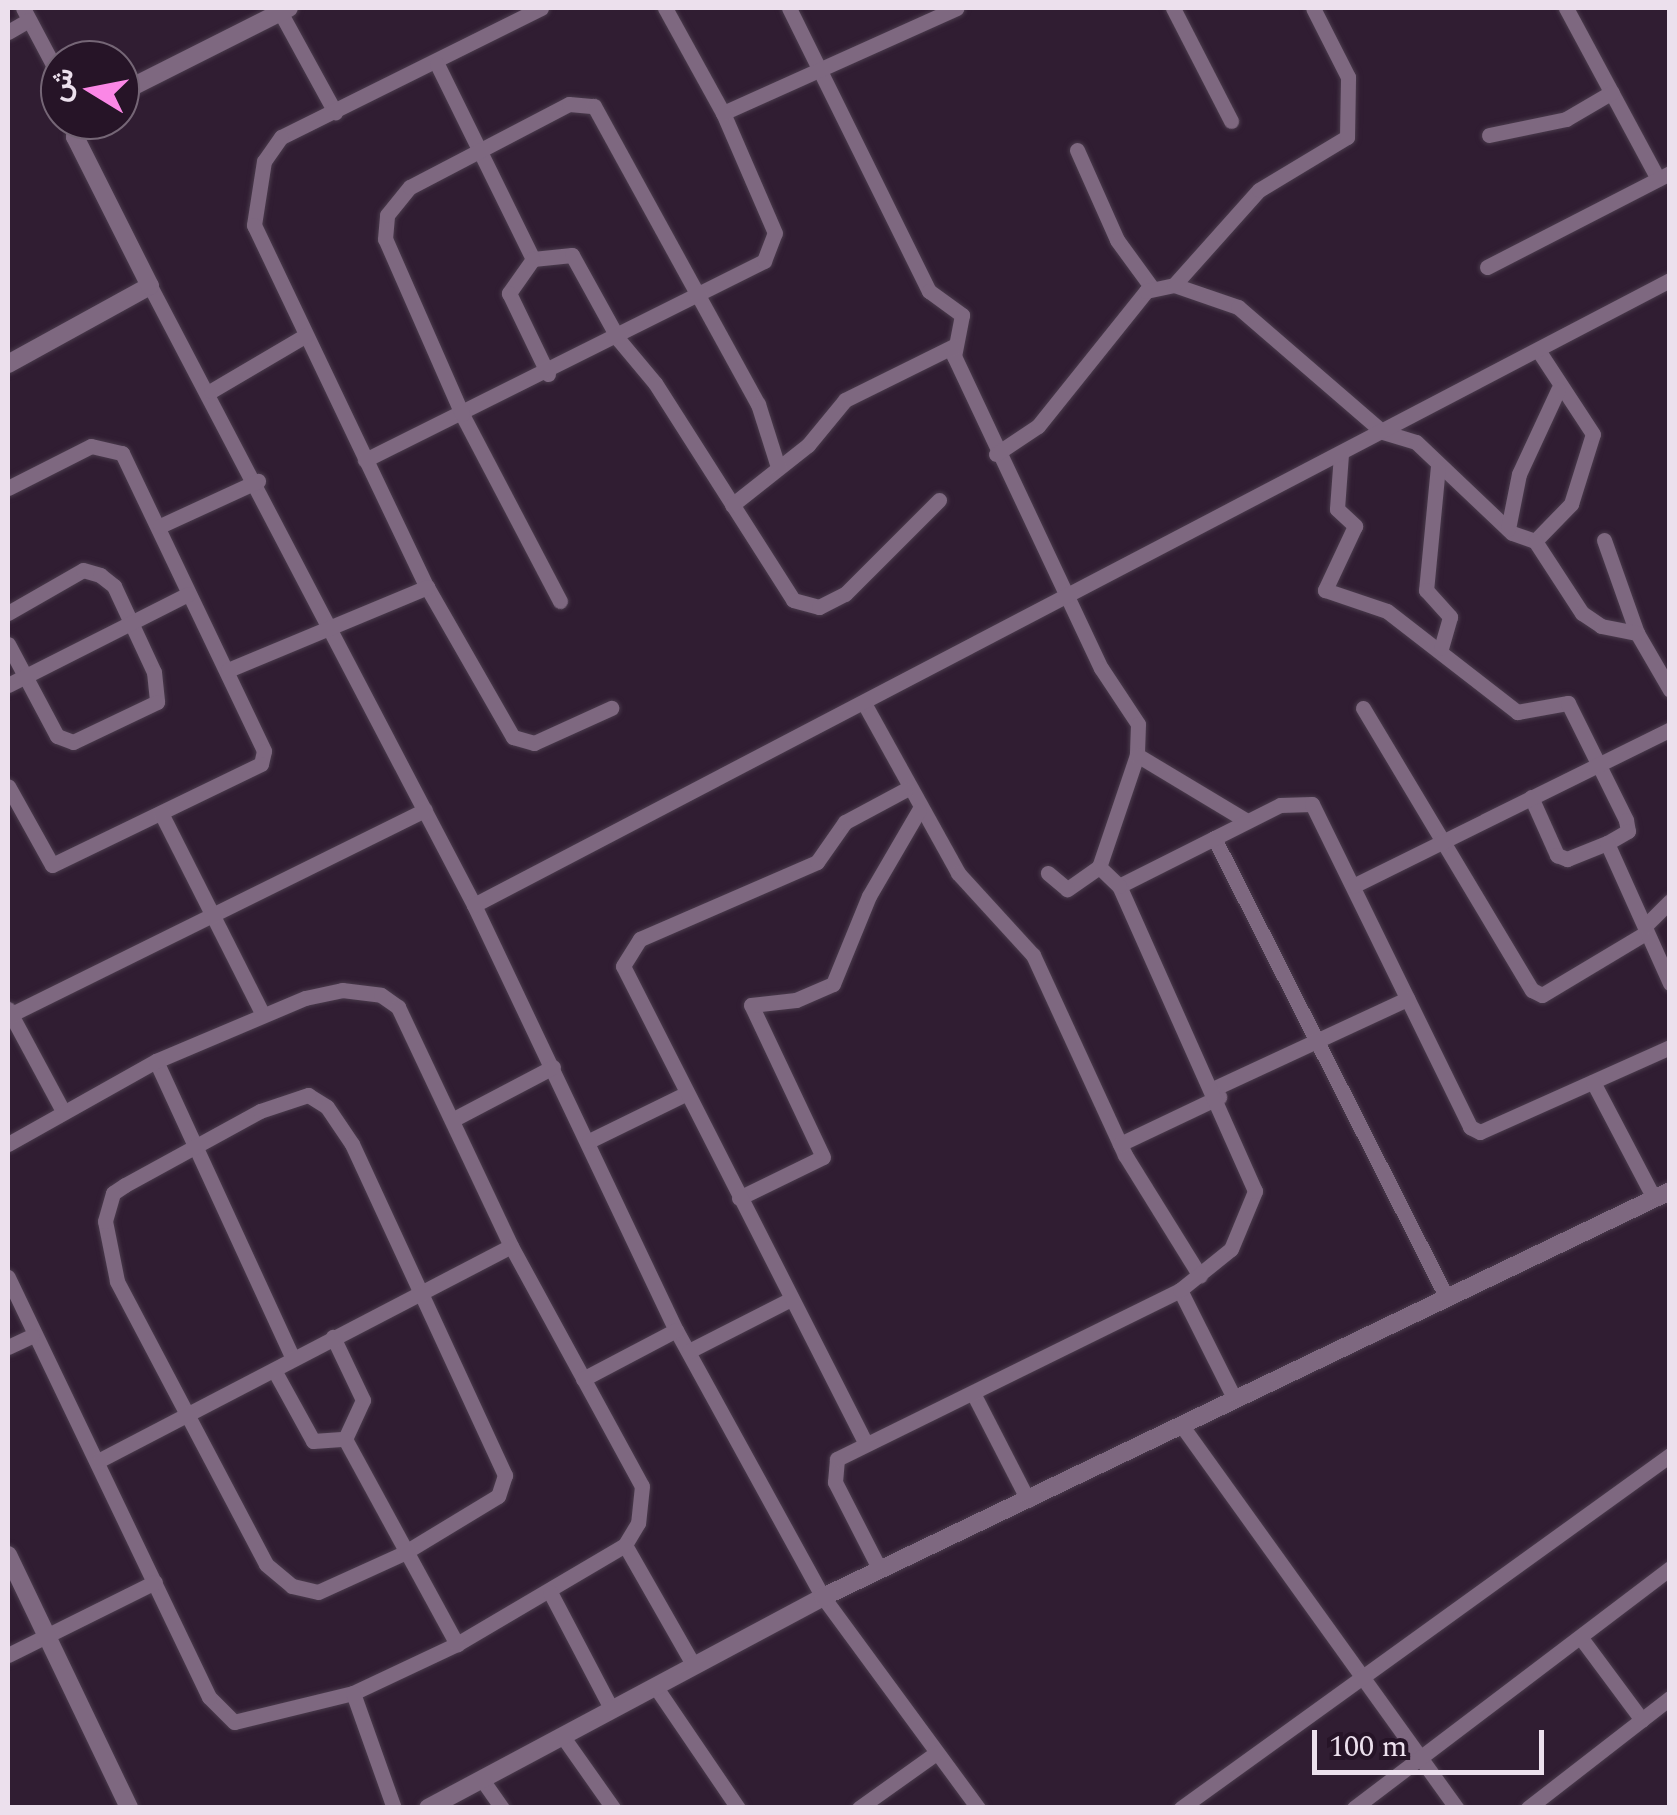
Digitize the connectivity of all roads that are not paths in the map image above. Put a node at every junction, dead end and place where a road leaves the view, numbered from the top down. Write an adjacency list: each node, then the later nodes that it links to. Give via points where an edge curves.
1 (665, 8): 18 (street)
2 (789, 8): 14 (street)
3 (956, 8): 9 (street)
4 (1173, 8): 19 (street)
5 (1313, 8): 28 (street, via 1348,77 1347,138 1260,190)
6 (1566, 8): 16 (street)
7 (282, 9): 15 (street); 17 (street)
8 (533, 10): 13 (street)
9 (936, 13): 14 (street)
10 (26, 14): 11 (street); 12 (street)
11 (8, 32)
12 (40, 40)
13 (437, 64): 17 (street); 23 (street)
14 (819, 68): 18 (street); 34 (street, via 929,291 962,315)
15 (140, 83)
16 (1612, 92): 20 (street, via 1566,119); 24 (street)
17 (335, 112): 32 (street, via 281,137 252,198 254,224)
18 (723, 113): 31 (street, via 775,233 764,260)
19 (1230, 121)
20 (1489, 135)
21 (77, 140): 29 (street)
22 (1077, 150): 30 (street, via 1117,240)
23 (479, 152): 25 (street); 31 (street, via 570,104 594,106); 40 (street, via 398,196 386,227 394,263)
24 (1664, 176): 26 (street)
25 (533, 259): 33 (street, via 572,256); 37 (street, via 509,293)
26 (1486, 266)
27 (1670, 280): 35 (street)
28 (1174, 285): 30 (street); 41 (street, via 1238,306)
29 (150, 286): 36 (street); 38 (street)
30 (1152, 288): 42 (street, via 1038,426)
31 (702, 298): 33 (street); 46 (street, via 758,404)
32 (306, 336): 38 (street); 44 (street)
33 (619, 340): 37 (street); 50 (street)
34 (954, 346): 42 (street); 46 (street, via 844,400)
35 (1538, 350): 39 (street); 41 (street)
36 (8, 364)
37 (548, 374): 40 (street)
38 (211, 390): 47 (street)
39 (1558, 390): 52 (street, via 1519,474); 54 (street, via 1593,434 1571,504)
40 (462, 414): 44 (street); 58 (street)
41 (1382, 432): 43 (street); 45 (street, via 1416,442)
42 (996, 454): 57 (street)
43 (1341, 454): 57 (street); 64 (street, via 1338,513 1355,526 1325,590 1387,611)
44 (365, 460): 55 (street)
45 (1438, 466): 52 (street); 64 (street, via 1426,594 1450,616)
46 (778, 467): 50 (street)
47 (258, 481): 51 (street); 61 (street)
48 (8, 488): 51 (street, via 91,446 107,446 132,468)
49 (939, 500): 50 (street, via 845,594 819,606 794,600)
50 (732, 505)
51 (160, 526): 56 (street)
52 (1508, 529): 54 (street)
53 (1604, 540): 62 (street)
54 (1534, 541): 62 (street, via 1582,613 1600,626)
55 (427, 587): 61 (street, via 359,621); 70 (street, via 524,744)
56 (188, 594): 60 (street); 65 (street)
57 (1068, 596): 69 (street); 73 (street, via 1138,724)
58 (560, 601)
59 (8, 613): 60 (street, via 84,570 114,586)
60 (132, 623): 66 (street); 66 (street, via 162,688 157,702 73,742 57,736)
61 (324, 626): 65 (street); 78 (street)
62 (1637, 632): 68 (street)
63 (8, 644): 66 (street)
64 (1442, 648): 74 (street, via 1517,712 1568,702)
65 (228, 670): 80 (street, via 264,751 262,764)
66 (23, 677): 67 (street)
67 (8, 685)
68 (1670, 690)
69 (865, 704): 76 (street); 90 (street)
70 (610, 708)
71 (1362, 708): 83 (street)
72 (1670, 728): 74 (street)
73 (1137, 755): 81 (street); 85 (street)
74 (1598, 764): 77 (street); 84 (street, via 1628,831)
75 (8, 786): 80 (street, via 52,865)
76 (906, 790): 79 (street); 103 (street, via 845,822 817,862 640,939 624,954 623,966)
77 (1531, 797): 83 (street); 84 (street, via 1557,855 1567,859)
78 (425, 810): 90 (street); 91 (street)
79 (919, 810): 109 (street, via 958,873 1033,954); 111 (street, via 869,896 833,984 796,1000 751,1004 823,1156)
80 (161, 813): 91 (street)
81 (1248, 821): 82 (street); 88 (street, via 1280,804 1312,804)
82 (1214, 838): 87 (street); 97 (street)
83 (1440, 842): 88 (street); 92 (street, via 1542,995)
84 (1608, 843): 92 (street)
85 (1099, 867): 86 (street, via 1067,889); 87 (street)
86 (1048, 873)
87 (1119, 886): 102 (street)
88 (1353, 886): 94 (street)
89 (1670, 901): 92 (street)
90 (474, 905): 100 (street)
91 (218, 912): 95 (street); 96 (street)
92 (1644, 930): 93 (street)
93 (1670, 983)
94 (1408, 999): 97 (street); 101 (street, via 1470,1128 1480,1132)
95 (8, 1013): 104 (street)
96 (263, 1015): 99 (street); 105 (street, via 342,990 381,994 398,1007)
97 (1318, 1042): 102 (street); 117 (street)
98 (1670, 1047): 101 (street)
99 (156, 1061): 104 (street); 108 (street)
100 (553, 1068): 105 (street); 106 (street)
101 (1593, 1082): 110 (street)
102 (1217, 1092): 109 (street); 113 (street, via 1255,1191 1231,1249)
103 (685, 1094): 106 (street); 111 (street)
104 (63, 1111): 107 (street)
105 (452, 1120): 112 (street)
106 (588, 1141): 119 (street)
107 (8, 1144)
108 (196, 1144): 116 (street, via 295,1096 318,1099 352,1144); 124 (street); 129 (street, via 113,1193 105,1222 118,1281)
109 (1120, 1144): 113 (street)
110 (1662, 1194): 117 (street)
111 (738, 1198): 118 (street)
112 (511, 1246): 116 (street); 126 (street)
113 (1200, 1276): 115 (street)
114 (8, 1278): 120 (street)
115 (1180, 1290): 127 (street); 128 (street)
116 (422, 1294): 121 (street); 137 (street, via 506,1476 498,1496)
117 (1447, 1298): 128 (street)
118 (789, 1300): 123 (street); 132 (street)
119 (676, 1330): 123 (street); 126 (street)
120 (32, 1336): 122 (street); 134 (street)
121 (333, 1337): 124 (street); 131 (street, via 363,1400)
122 (8, 1347)
123 (690, 1351): 143 (street)
124 (294, 1359): 125 (street)
125 (274, 1370): 129 (street); 131 (street, via 312,1442)
126 (583, 1380): 136 (street, via 642,1486 638,1523)
127 (974, 1394): 132 (street); 135 (street)
128 (1235, 1400): 130 (street)
129 (186, 1416): 134 (street); 137 (street, via 266,1564 282,1580 318,1592)
130 (1182, 1426): 135 (street); 149 (street)
131 (344, 1439): 137 (street)
132 (866, 1444): 140 (street, via 832,1470)
133 (1670, 1455): 149 (street)
134 (100, 1460): 141 (street)
135 (1028, 1500): 140 (street)
136 (624, 1545): 142 (street); 148 (street)
137 (404, 1554): 146 (street)
138 (8, 1555): 144 (street)
139 (1670, 1568): 145 (street)
140 (880, 1570): 143 (street)
141 (155, 1582): 144 (street); 151 (street, via 209,1697 234,1722)
142 (550, 1592): 146 (street); 153 (street)
143 (822, 1597): 148 (street); 156 (street)
144 (46, 1637): 147 (street); 159 (street)
145 (1580, 1638): 154 (street); 157 (street)
146 (457, 1644): 151 (street)
147 (8, 1655)
148 (694, 1666): 150 (street)
149 (1365, 1677): 157 (street); 167 (street)
150 (654, 1686): 153 (street); 164 (street)
151 (353, 1693): 160 (street)
152 (1670, 1698): 154 (street)
153 (612, 1710): 155 (street)
154 (1642, 1720): 170 (street)
155 (563, 1737): 158 (street); 163 (street)
156 (936, 1754): 165 (street); 166 (street)
157 (1424, 1759): 168 (street); 169 (street)
158 (483, 1782): 161 (street); 162 (street)
159 (129, 1808)
160 (394, 1808)
161 (428, 1808)
162 (502, 1808)
163 (613, 1808)
164 (738, 1808)
165 (859, 1808)
166 (978, 1808)
167 (1181, 1808)
168 (1354, 1808)
169 (1458, 1808)
170 (1528, 1808)

